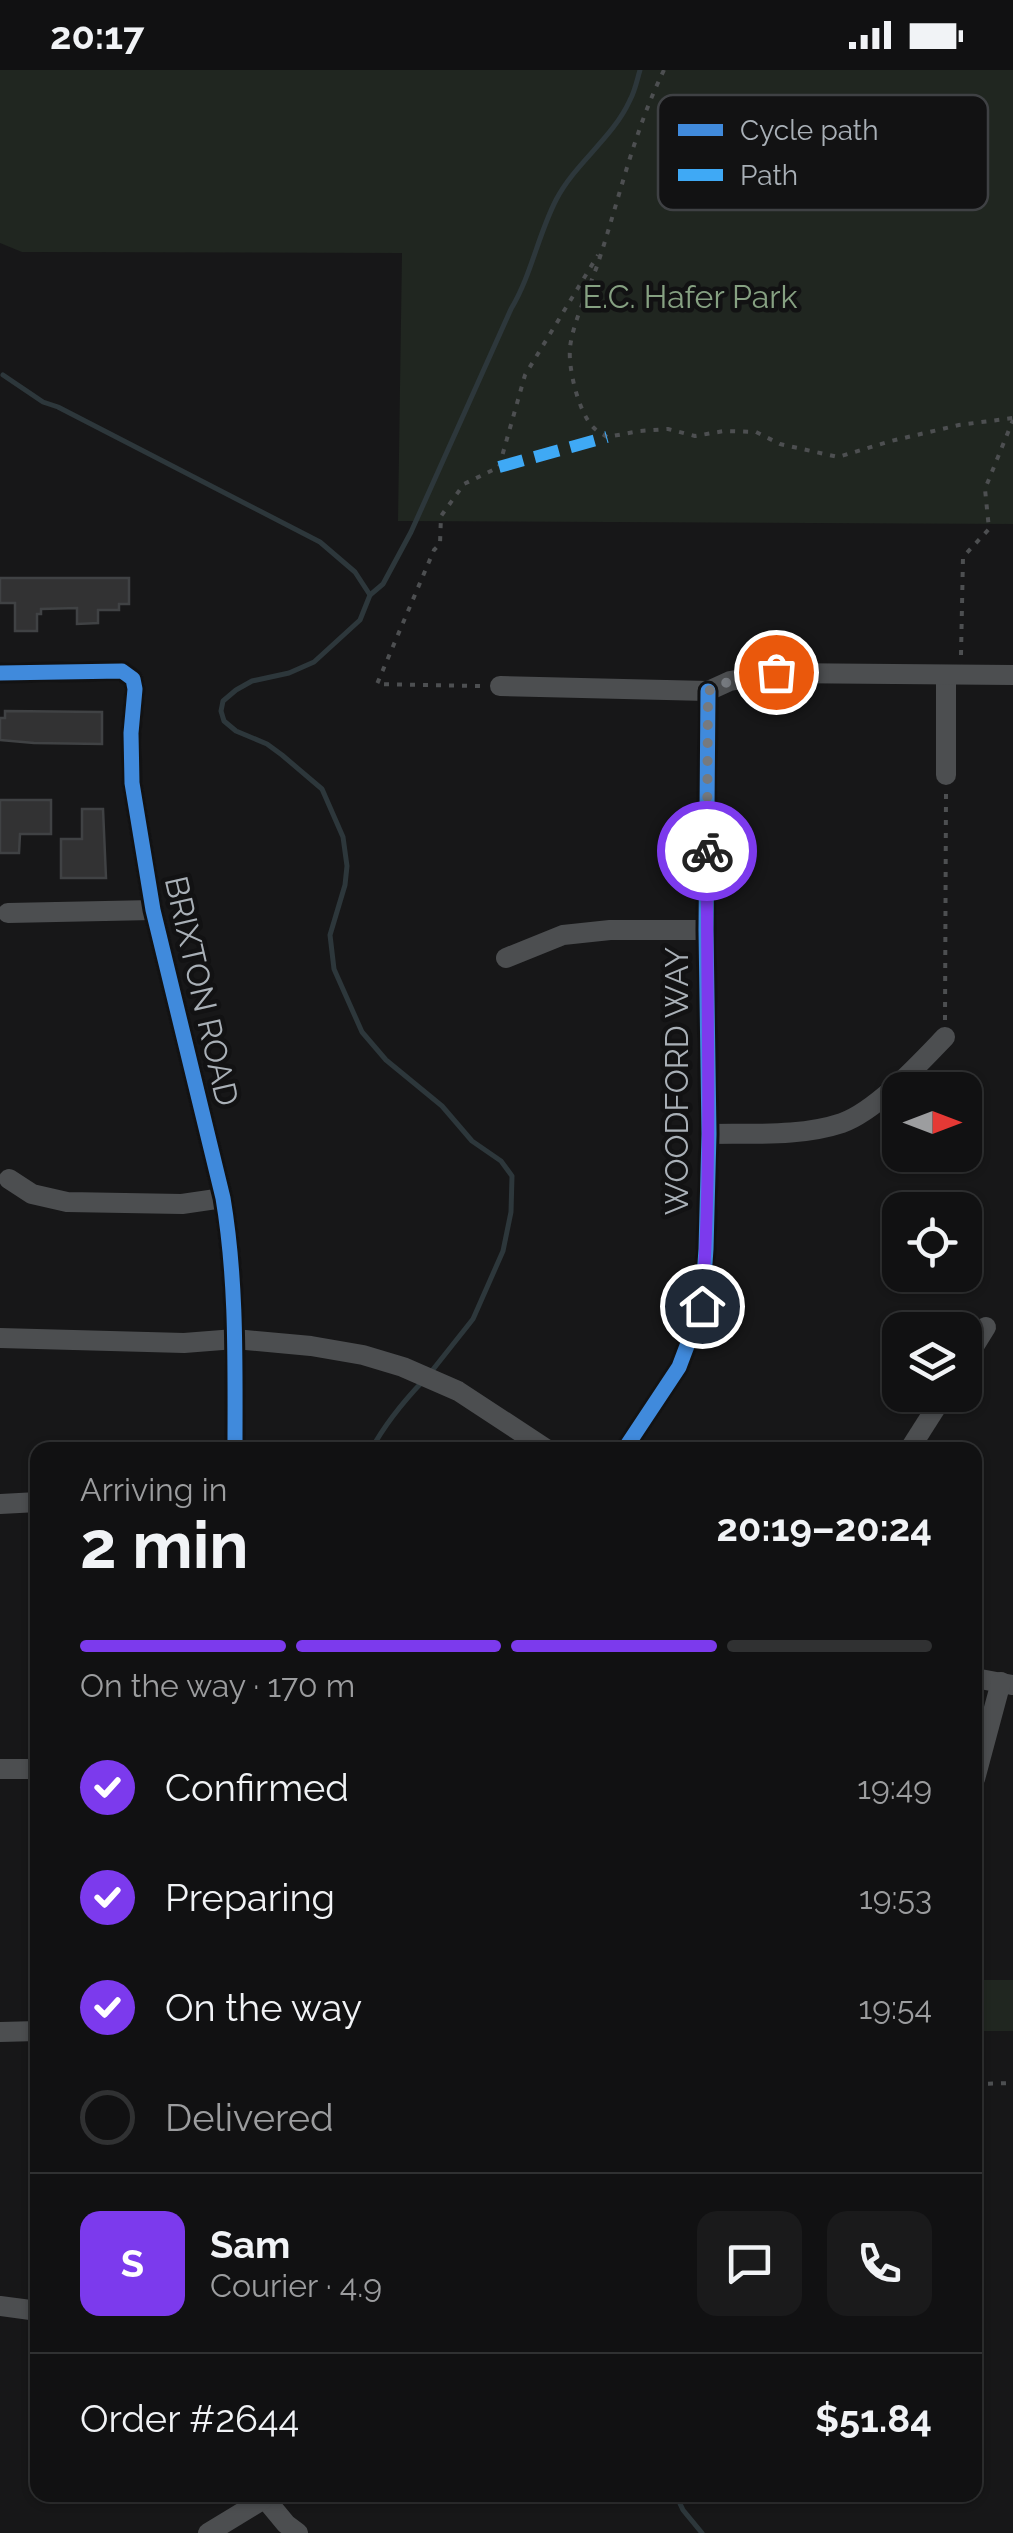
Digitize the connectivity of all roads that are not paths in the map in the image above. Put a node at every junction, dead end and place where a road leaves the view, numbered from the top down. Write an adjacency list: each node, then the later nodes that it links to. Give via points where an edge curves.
1 (0, 673): 7 (street, BRIXTON ROAD, via 122,671 133,678 132,783)
2 (953, 674): 3 (street); 5 (street, via 776,672); 6 (street)
3 (1013, 674)
4 (500, 686): 5 (street)
5 (708, 691): 9 (street, WOODFORD WAY)
6 (946, 774)
7 (153, 910): 8 (street); 14 (street, BRIXTON ROAD)
8 (8, 913)
9 (706, 930): 10 (street, via 563,936); 12 (street, WOODFORD WAY)
10 (506, 958)
11 (945, 1038): 12 (street, via 846,1122 800,1133)
12 (709, 1134): 22 (street, WOODFORD WAY, via 702,1306 679,1367)
13 (9, 1179): 14 (street, via 32,1194 67,1202)
14 (222, 1198): 18 (street, BRIXTON ROAD)
15 (986, 1327): 16 (street)
16 (982, 1334)
17 (0, 1338): 18 (street)
18 (235, 1340): 20 (street, BRIXTON ROAD); 21 (street, via 310,1346 403,1367 458,1390)
19 (933, 1412): 23 (street)
20 (235, 1442)
21 (536, 1442)
22 (629, 1442)
23 (914, 1442)
24 (30, 1502): 25 (street)
25 (0, 1504)
26 (982, 1679): 27 (street)
27 (1007, 1684): 28 (street)
28 (982, 1757)
29 (30, 1768): 30 (street)
30 (0, 1770)
31 (30, 2031): 32 (street)
32 (0, 2032)
33 (0, 2306): 34 (street)
34 (30, 2309)
35 (255, 2502): 37 (street)
36 (267, 2502): 38 (street)
37 (208, 2533)
38 (298, 2533)

